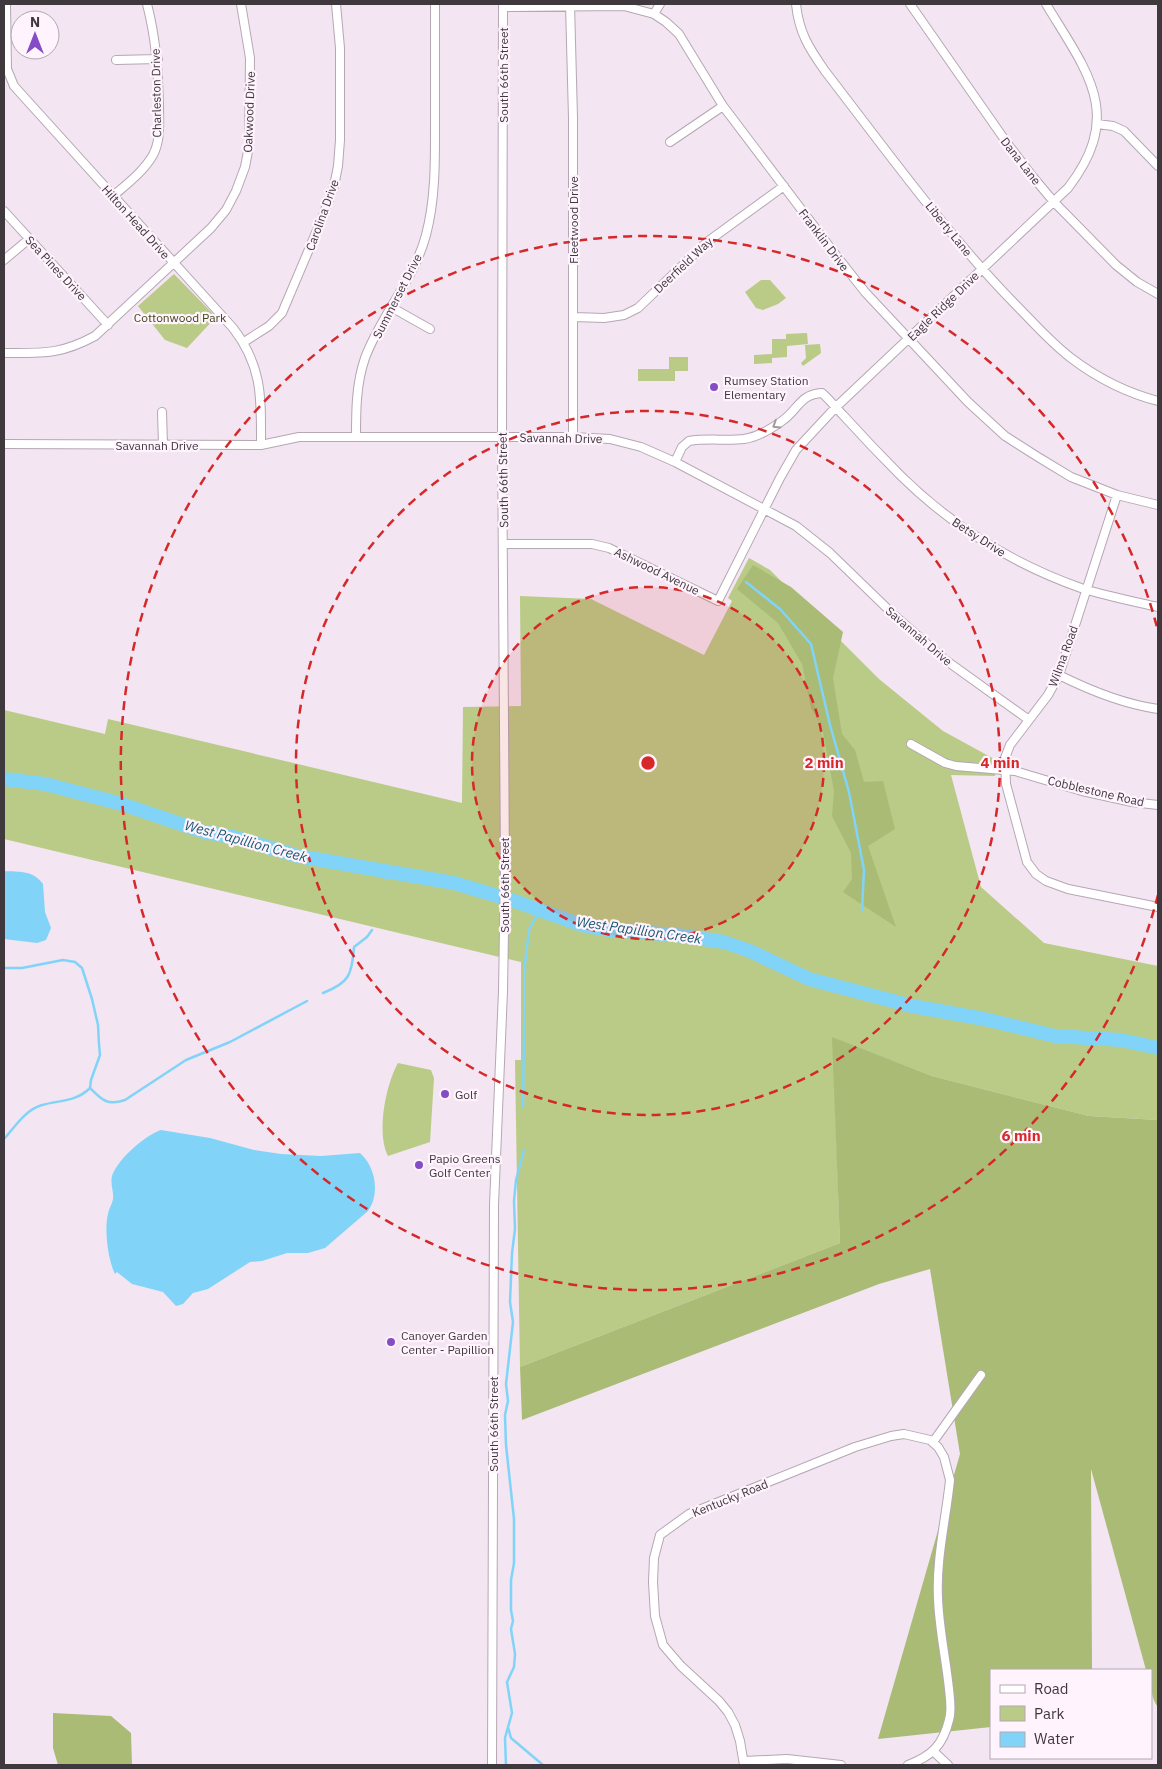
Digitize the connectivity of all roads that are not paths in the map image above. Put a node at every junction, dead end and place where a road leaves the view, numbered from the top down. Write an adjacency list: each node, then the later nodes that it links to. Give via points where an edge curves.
1 (6, 4): 20 (street, Hilton Head Drive, via 7,69 14,86)
2 (147, 4): 13 (street, Charleston Drive)
3 (241, 4): 25 (street, Oakwood Drive, via 250,58 251,122 246,167 226,210)
4 (336, 4): 33 (street, Carolina Drive, via 340,48 340,140 334,186 282,313)
5 (436, 4): 28 (street, Summerset Drive, via 432,210 418,257)
6 (660, 4): 12 (street)
7 (796, 4): 26 (street, Liberty Lane, via 806,43 825,72)
8 (910, 4): 21 (street, Dana Lane, via 1007,143)
9 (1046, 4): 16 (street, Eagle Ridge Drive, via 1089,76 1095,95)
10 (503, 5): 11 (street, Franklin Drive); 39 (street, South 66th Street)
11 (570, 5): 12 (street, Franklin Drive, via 624,6); 29 (street, Fleetwood Drive)
12 (654, 14): 15 (street, Franklin Drive, via 679,34)
13 (158, 59): 14 (street); 20 (street, Charleston Drive, via 157,145 140,172)
14 (116, 60)
15 (723, 106): 17 (street); 19 (street, Franklin Drive)
16 (1097, 124): 18 (street, via 1124,130); 21 (street, Eagle Ridge Drive, via 1091,152 1079,174)
17 (670, 142)
18 (1158, 166)
19 (784, 186): 29 (street, Deerfield Way, via 707,242 638,308 624,315 604,318); 32 (street, Franklin Drive, via 865,292)
20 (113, 196): 25 (street, Hilton Head Drive)
21 (1054, 202): 26 (street, Eagle Ridge Drive); 27 (street, Dana Lane, via 1116,265)
22 (4, 211): 23 (street, Sea Pines Drive)
23 (29, 239): 24 (street); 30 (street, Sea Pines Drive)
24 (4, 260)
25 (174, 263): 30 (street, Oakwood Drive); 33 (street, Hilton Head Drive)
26 (982, 269): 32 (street, Eagle Ridge Drive); 35 (street, Liberty Lane, via 1070,357 1096,375)
27 (1158, 294)
28 (391, 308): 31 (street); 38 (street, Summerset Drive, via 365,358 358,392)
29 (574, 317): 40 (street, Fleetwood Drive)
30 (108, 325): 34 (street, Oakwood Drive, via 96,336 61,351)
31 (430, 329)
32 (909, 340): 36 (street, Eagle Ridge Drive); 45 (street, Franklin Drive, via 1005,436 1071,476)
33 (244, 342): 43 (street, Hilton Head Drive, via 258,381)
34 (4, 353)
35 (1158, 401)
36 (835, 408): 44 (street, Betsy Drive, one-way to 44, via 822,393 813,393 806,396 785,419 762,434 745,439 689,441); 47 (street, Eagle Ridge Drive, via 796,450); 49 (street, Betsy Drive, via 907,482 972,535 1016,560)
37 (162, 412): 42 (street)
38 (356, 437): 39 (street, Savannah Drive); 43 (street, Savannah Drive, via 299,437)
39 (502, 437): 40 (street, Savannah Drive); 48 (street, South 66th Street)
40 (574, 437): 44 (street, Savannah Drive, via 610,439 642,447)
41 (4, 444): 42 (street, Savannah Drive)
42 (163, 445): 43 (street, Savannah Drive)
43 (261, 445)
44 (675, 462): 47 (street, Savannah Drive)
45 (1117, 495): 46 (street, Franklin Drive); 49 (street, Wilma Road)
46 (1158, 505)
47 (765, 509): 50 (street, Eagle Ridge Drive); 54 (street, Savannah Drive, via 796,526 830,553 944,659)
48 (504, 544): 50 (street, Ashwood Avenue, via 592,544 609,548); 63 (street, South 66th Street, via 505,869 494,1212)
49 (1085, 589): 51 (street, Betsy Drive); 52 (street, Wilma Road)
50 (718, 602)
51 (1158, 607)
52 (1058, 675): 53 (street, via 1113,699); 54 (street, Wilma Road)
53 (1158, 709)
54 (1029, 720): 56 (street, Wilma Road, via 1010,745)
55 (911, 744): 56 (street, Cobblestone Road, via 956,766)
56 (1004, 769): 57 (street, Cobblestone Road, via 1082,791); 58 (street, Wilma Road, via 1019,837 1027,862 1036,874 1068,889)
57 (1158, 805)
58 (1158, 907)
59 (981, 1375): 60 (street)
60 (932, 1442): 61 (street, via 944,1457 950,1480 938,1597 950,1717 945,1733); 62 (street, Kentucky Road, via 904,1434 855,1447 689,1514 660,1535 654,1558 654,1582 656,1616 663,1645 728,1712 735,1725)
61 (932, 1751): 65 (street); 66 (street)
62 (744, 1763): 64 (street, Kentucky Road, via 787,1759)
63 (492, 1765)
64 (841, 1765)
65 (908, 1765)
66 (948, 1765)

